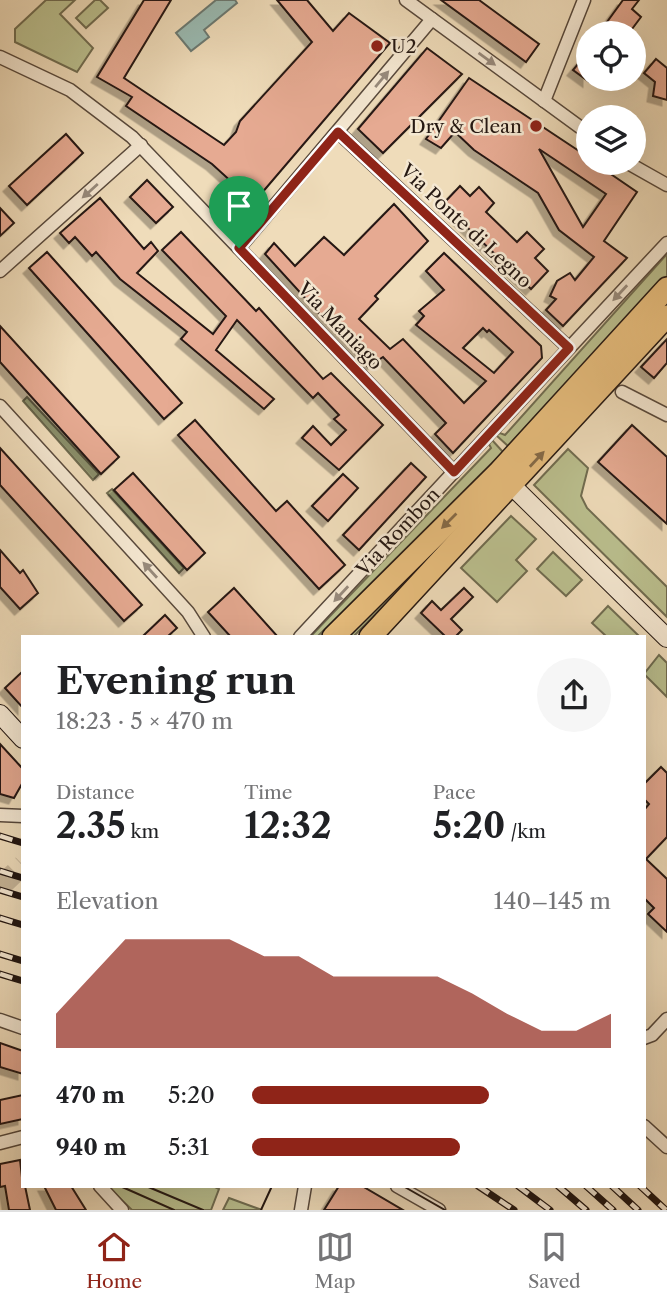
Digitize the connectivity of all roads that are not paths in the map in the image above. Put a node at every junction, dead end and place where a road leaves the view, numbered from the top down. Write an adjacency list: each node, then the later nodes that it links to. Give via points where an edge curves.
1 (406, 0): 3 (street)
2 (584, 0): 5 (street)
3 (432, 19): 5 (street, one-way to 5); 7 (street, one-way to 3)
4 (0, 57): 8 (street, Via Maniago, via 79,95)
5 (544, 101): 6 (street)
6 (576, 124)
7 (338, 132): 12 (street); 16 (street, Via Ponte di Legno)
8 (141, 145): 12 (street, Via Maniago); 13 (street, one-way to 13)
9 (646, 173): 10 (street)
10 (666, 185)
11 (667, 243): 16 (street, Via Rombon, one-way to 16)
12 (239, 248): 20 (street, Via Maniago)
13 (0, 271)
14 (667, 288): 21 (main road, Via Rombon)
15 (667, 316): 21 (main road, Via Rombon, one-way to 15)
16 (569, 348): 20 (street, Via Rombon)
17 (622, 392): 19 (street)
18 (0, 406): 22 (street, one-way to 18, via 188,612)
19 (667, 415)
20 (454, 472): 23 (street, Via Rombon, one-way to 23)
21 (505, 480): 24 (main road, Via Rombon, one-way to 24); 25 (main road, Via Rombon); 26 (street)
22 (203, 635)
23 (302, 635)
24 (335, 635)
25 (372, 635)
26 (667, 638)
27 (0, 714): 28 (street)
28 (21, 737)
29 (0, 814): 30 (street)
30 (21, 816)
31 (667, 1019): 34 (street)
32 (0, 1020): 33 (street)
33 (21, 1027)
34 (646, 1037)
35 (646, 1128): 36 (street)
36 (667, 1147)
37 (102, 1188): 40 (street)
38 (306, 1188): 41 (street)
39 (400, 1188): 42 (street)
40 (122, 1210)
41 (300, 1210)
42 (439, 1210)

